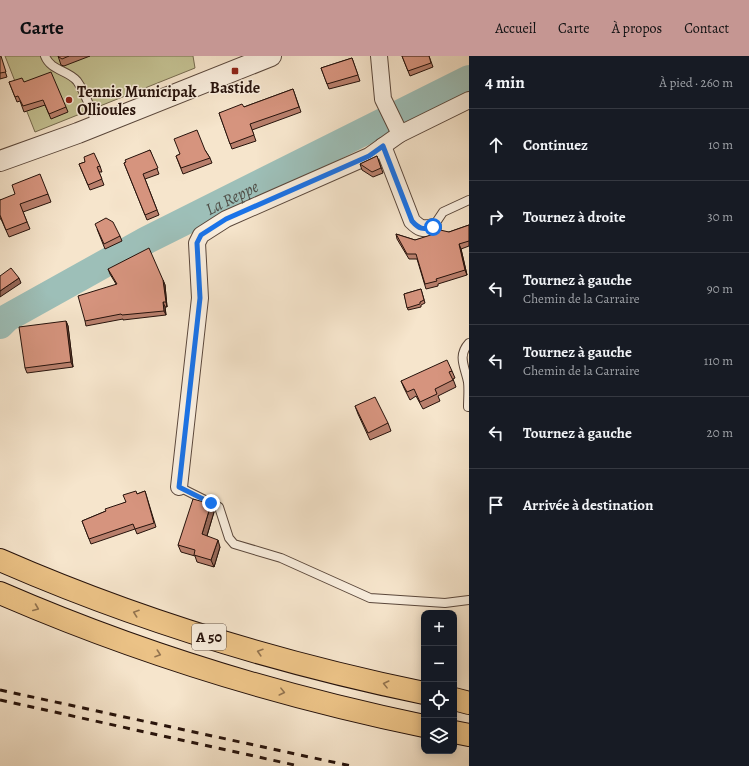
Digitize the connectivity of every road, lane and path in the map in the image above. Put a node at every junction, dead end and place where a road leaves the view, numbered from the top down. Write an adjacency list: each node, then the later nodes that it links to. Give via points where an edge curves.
1 (45, 56): 5 (lane, via 57,70 77,81)
2 (271, 56): 5 (street)
3 (379, 56): 6 (street, via 383,99)
4 (469, 100): 6 (street)
5 (98, 125): 8 (street)
6 (400, 134): 7 (street)
7 (383, 146): 10 (street, via 412,221 424,230); 13 (street, via 369,156 226,219 201,235 197,243 200,298)
8 (0, 161)
9 (469, 200): 10 (lane, via 444,212)
10 (433, 227)
11 (469, 344): 12 (lane, via 461,359 468,383)
12 (468, 407)
13 (179, 487): 16 (lane, via 219,507 228,538 234,544 280,558 370,598 445,603)
14 (0, 560): 17 (highway, A 50, one-way to 14, via 272,656 201,634 111,604)
15 (0, 593): 20 (highway, A 50, one-way to 20, via 90,630 191,665 266,688)
16 (469, 600)
17 (421, 692)
18 (457, 701): 19 (highway)
19 (469, 703)
20 (421, 725)
21 (457, 733): 22 (highway)
22 (469, 735)

